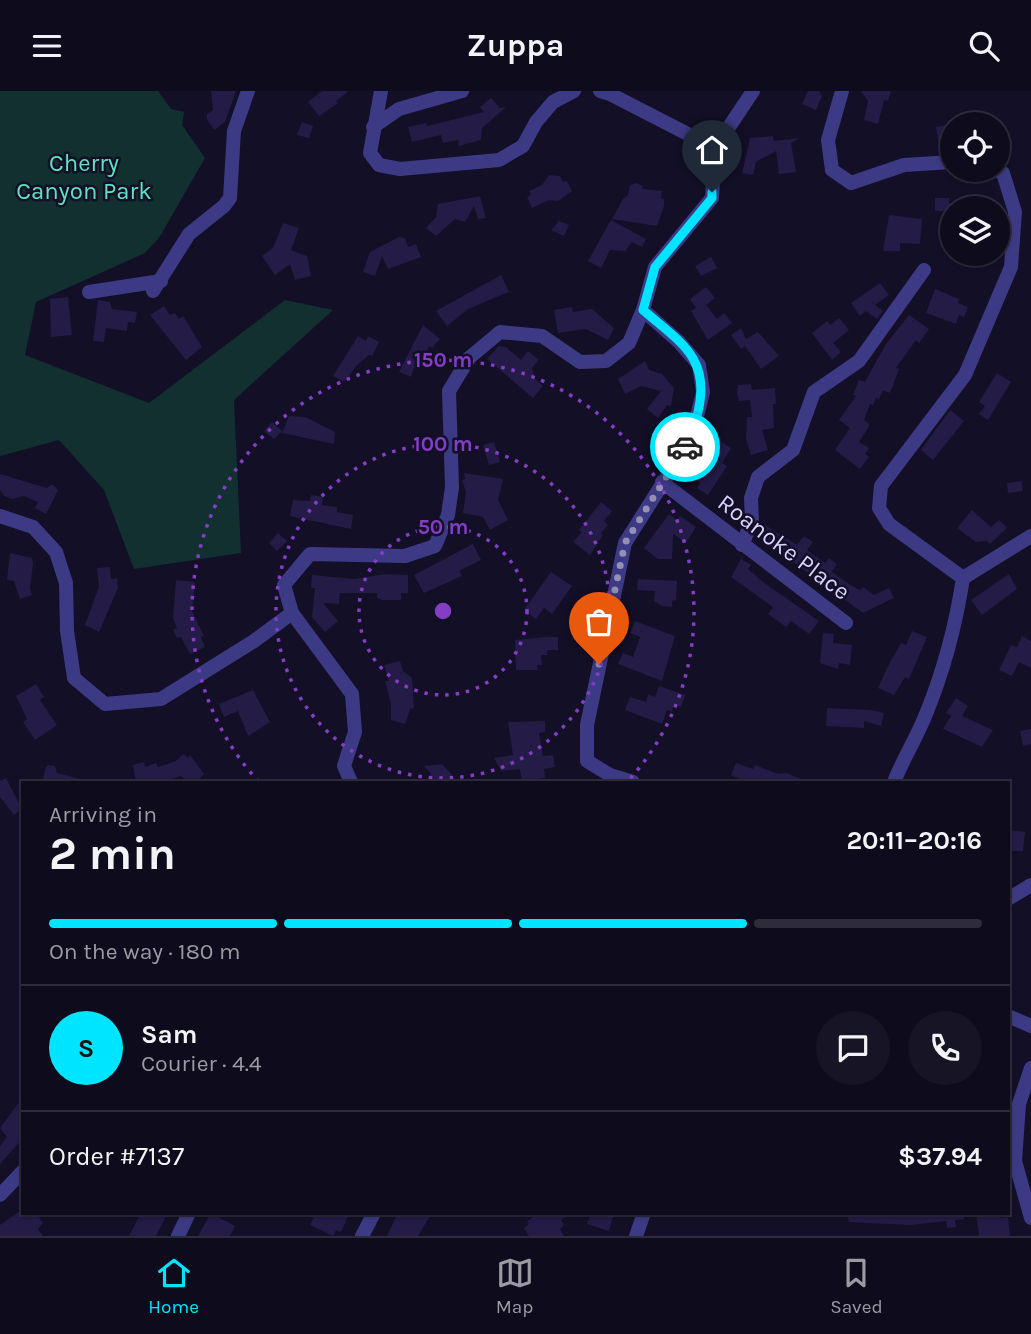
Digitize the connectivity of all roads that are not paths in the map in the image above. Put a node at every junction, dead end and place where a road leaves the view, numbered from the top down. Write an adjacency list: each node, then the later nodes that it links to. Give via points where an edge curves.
1 (248, 91): 13 (street, via 234,131 230,198 225,206 189,234 157,286)
2 (381, 91): 8 (street, via 379,116)
3 (463, 91): 8 (street, via 399,109)
4 (574, 91): 8 (street, via 552,102 523,146 499,160 400,169 379,165 370,153)
5 (600, 91): 9 (street)
6 (753, 91): 9 (street)
7 (842, 91): 10 (street, via 828,140 832,170 851,183 904,165)
8 (372, 128)
9 (715, 148): 14 (street, via 712,198 655,267)
10 (940, 163)
11 (1006, 182): 19 (street, via 1015,212 1012,267 965,375 881,486 878,507 889,524)
12 (924, 270): 18 (street, via 859,361 814,392 793,450 758,477 751,498 752,520)
13 (89, 292)
14 (643, 310): 15 (street, via 699,365 703,392 692,437); 20 (street, via 629,343 606,361 580,362 541,336 500,333 469,358 449,391 452,487 448,516 435,546 405,556 310,554 284,585)
15 (662, 482): 18 (street, Roanoke Place); 23 (street, via 625,543 587,725 587,761)
16 (0, 516): 20 (street, via 33,527 56,552 66,583 74,678 105,705 161,699)
17 (1031, 536): 19 (street)
18 (742, 545): 21 (street, Roanoke Place)
19 (963, 578): 24 (street, via 941,672)
20 (292, 613): 22 (street, via 352,694 355,732 344,766)
21 (845, 623)
22 (351, 781)
23 (630, 781)
24 (894, 781)
25 (1031, 885): 26 (street)
26 (1010, 898)
27 (1010, 1017): 28 (street)
28 (1031, 1026)
29 (1031, 1068): 30 (street, via 1019,1104)
30 (1012, 1162): 36 (street)
31 (21, 1173): 32 (street)
32 (0, 1195)
33 (188, 1215): 37 (street)
34 (373, 1215): 38 (street)
35 (643, 1215): 39 (street)
36 (1031, 1218)
37 (178, 1236)
38 (362, 1236)
39 (636, 1236)

